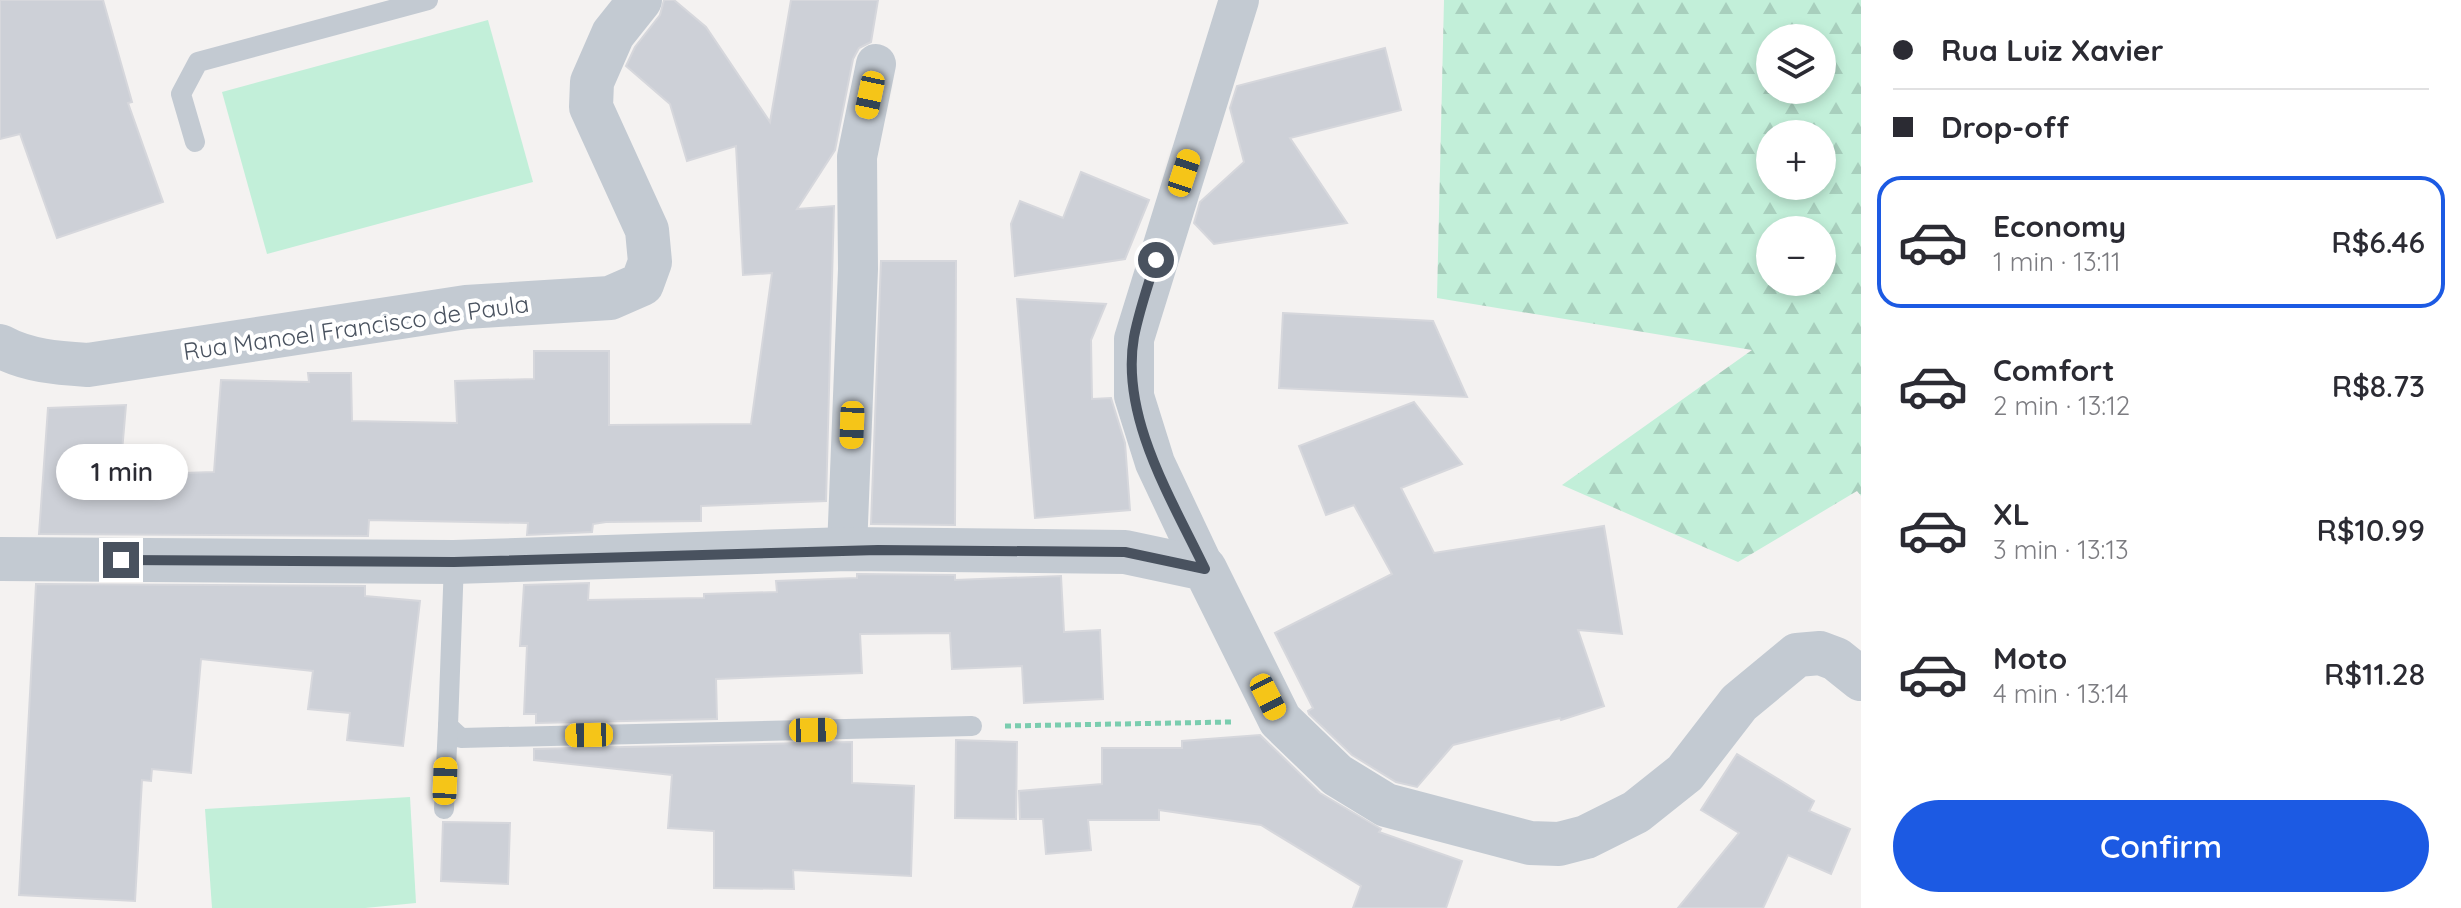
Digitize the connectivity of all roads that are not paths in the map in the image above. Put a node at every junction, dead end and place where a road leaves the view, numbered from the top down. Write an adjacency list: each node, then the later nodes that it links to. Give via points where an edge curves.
1 (428, 0): 5 (lane, via 198,62 181,94)
2 (1239, 0): 10 (street, via 1134,339 1134,396 1155,463)
3 (628, 2): 6 (street, Rua Manoel Francisco de Paula, via 592,82 591,107 647,230 650,262 642,284 610,298 466,307 88,365 55,363)
4 (876, 64): 7 (street, via 857,157)
5 (195, 142)
6 (0, 346)
7 (847, 549): 9 (street); 10 (street, via 1125,552)
8 (0, 559): 9 (street)
9 (454, 562): 12 (lane)
10 (1205, 569): 11 (street, via 1280,720 1337,775 1386,805 1530,843 1559,844 1586,837 1636,812 1685,773 1739,703 1797,655 1820,653)
11 (1861, 679)
12 (448, 726): 13 (lane, via 461,738); 14 (lane)
13 (972, 726)
14 (444, 809)

